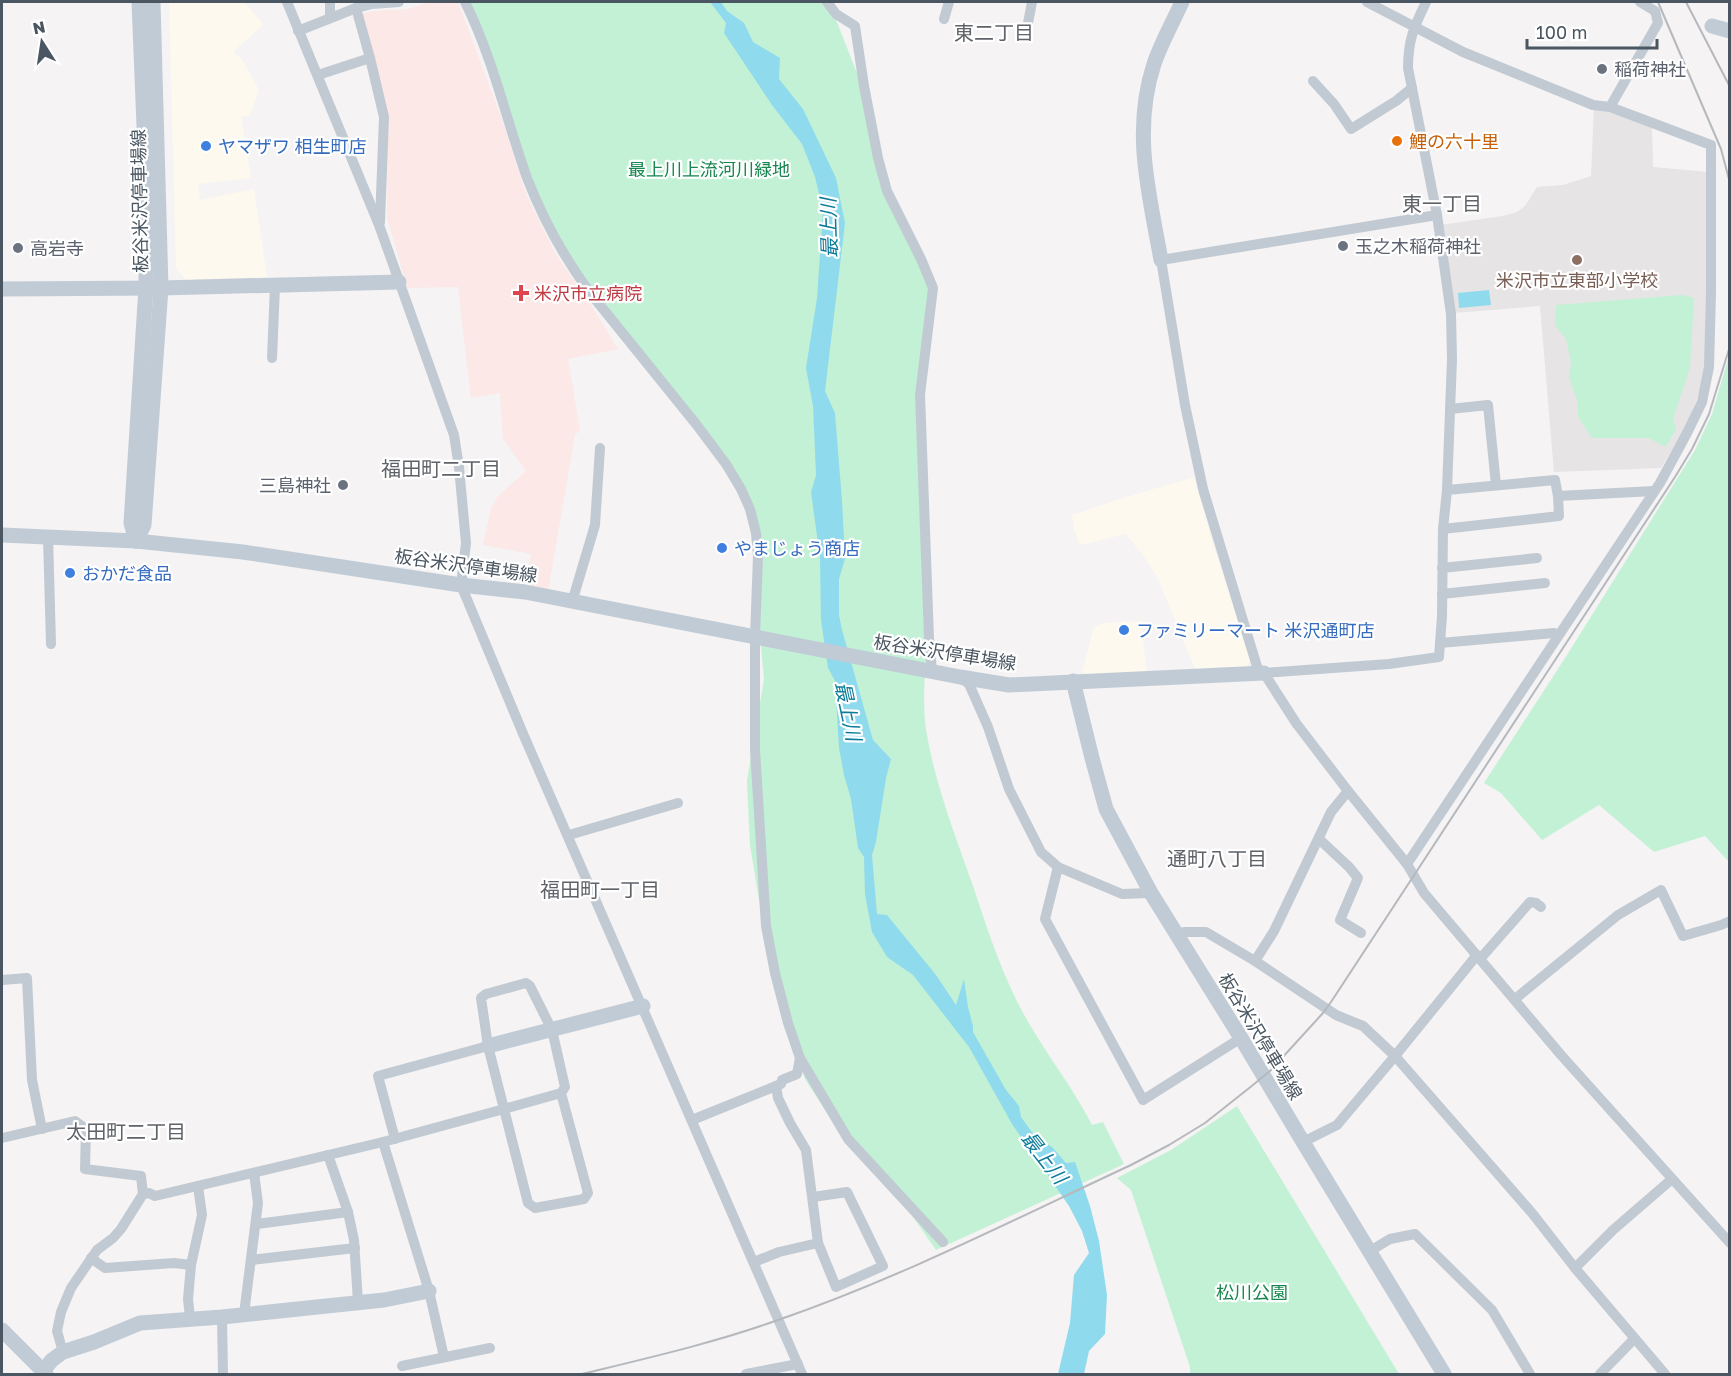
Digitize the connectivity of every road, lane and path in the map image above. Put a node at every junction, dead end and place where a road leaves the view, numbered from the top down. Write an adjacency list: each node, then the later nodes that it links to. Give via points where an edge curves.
1 (139, 2): 32 (main road, 板谷米沢停車場線)
2 (153, 2): 32 (main road, 板谷米沢停車場線)
3 (287, 2): 20 (street)
4 (330, 2): 15 (street)
5 (399, 2): 14 (street)
6 (465, 2): 52 (street, via 489,56 528,179 563,252 584,285 696,424 741,489 756,533)
7 (827, 2): 55 (street, via 836,14 855,26 887,191 933,288 920,395)
8 (949, 2): 16 (street)
9 (1032, 2): 17 (street)
10 (1182, 2): 29 (main road, via 1154,62 1142,123)
11 (1367, 2): 19 (street)
12 (1426, 2): 19 (street)
13 (1640, 2): 26 (street, via 1656,11 1658,23)
14 (356, 8): 15 (street); 22 (street)
15 (330, 18): 20 (street)
16 (945, 19)
17 (1028, 23)
18 (1712, 26): 21 (main road)
19 (1414, 27): 25 (street, via 1408,48); 26 (street, via 1505,70 1593,105)
20 (298, 31): 23 (street)
21 (1730, 31)
22 (370, 58): 23 (street); 28 (street, via 384,117)
23 (318, 75): 28 (street)
24 (1313, 81): 25 (street, via 1351,129)
25 (1412, 88): 27 (street)
26 (1610, 107): 39 (street, via 1711,145 1709,367 1702,402)
27 (1437, 215): 29 (street); 35 (street, via 1451,314)
28 (380, 225): 30 (street)
29 (1161, 260): 56 (street, via 1201,478)
30 (399, 282): 31 (main road); 48 (street, via 454,435 466,543)
31 (275, 286): 32 (main road); 34 (street)
32 (153, 288): 33 (main road); 44 (main road, 板谷米沢停車場線, via 132,523)
33 (2, 289)
34 (272, 358)
35 (1450, 409): 37 (street, via 1488,405); 38 (street)
36 (600, 448): 50 (street, via 595,525)
37 (1496, 485): 38 (street); 40 (street, via 1555,480)
38 (1447, 490): 41 (street)
39 (1654, 491): 40 (street); 63 (street)
40 (1558, 496): 41 (street, via 1560,516)
41 (1443, 529): 46 (street)
42 (2, 535): 43 (main road)
43 (48, 537): 44 (main road); 54 (street)
44 (136, 541): 48 (main road, 板谷米沢停車場線, via 243,552)
45 (1537, 558): 46 (street)
46 (1442, 568): 49 (street)
47 (1545, 583): 49 (street)
48 (461, 585): 50 (main road, 板谷米沢停車場線); 61 (street)
49 (1442, 594): 53 (street)
50 (572, 602): 52 (main road, 板谷米沢停車場線)
51 (1554, 633): 53 (street)
52 (761, 639): 55 (main road, 板谷米沢停車場線); 79 (street, via 755,750 766,926 775,973)
53 (1440, 643): 56 (street, via 1439,657)
54 (51, 644)
55 (928, 671): 57 (main road, 板谷米沢停車場線)
56 (1262, 673): 58 (main road); 59 (street)
57 (960, 677): 58 (main road, 板谷米沢停車場線, via 1009,685); 64 (street, via 969,684 1009,789 1041,852)
58 (1073, 681): 65 (main road, 板谷米沢停車場線, via 1106,809)
59 (1348, 791): 62 (street, via 1331,812); 63 (street)
60 (678, 803): 61 (street)
61 (569, 835): 74 (street)
62 (1319, 839): 68 (street, via 1358,878 1340,920); 71 (street)
63 (1407, 864): 70 (street, via 1424,893)
64 (1058, 867): 65 (street, via 1122,894); 76 (street, via 1045,919 1143,1100)
65 (1151, 893): 69 (main road, 板谷米沢停車場線)
66 (1541, 907): 70 (street, via 1530,902)
67 (1730, 921): 73 (street, via 1683,936 1661,890 1618,915)
68 (1361, 933)
69 (1175, 934): 71 (street, via 1206,932); 76 (main road, 板谷米沢停車場線)
70 (1478, 957): 73 (street); 78 (street)
71 (1255, 962): 78 (street, via 1336,1015 1363,1026)
72 (2, 980): 84 (street, via 27,978 32,1080)
73 (1515, 999): 91 (street)
74 (643, 1006): 75 (main road); 83 (street)
75 (552, 1030): 77 (main road); 77 (street, via 530,986 496,991 482,998); 81 (street, via 565,1087)
76 (1241, 1038): 88 (main road, 板谷米沢停車場線)
77 (488, 1046): 82 (street); 86 (street, via 378,1076)
78 (1395, 1056): 88 (street, via 1337,1125); 106 (street)
79 (800, 1058): 80 (street, via 797,1074); 97 (street, via 848,1139)
80 (776, 1086): 83 (street); 94 (street, via 778,1098 806,1150)
81 (561, 1093): 82 (street); 82 (street, via 588,1193 584,1199 536,1208 528,1203)
82 (504, 1109): 86 (street)
83 (692, 1120): 104 (street)
84 (42, 1129): 85 (street); 93 (street, via 75,1121 86,1129 85,1169 141,1176)
85 (2, 1138)
86 (394, 1139): 87 (street)
87 (383, 1142): 89 (street); 107 (street)
88 (1303, 1142): 101 (main road, 板谷米沢停車場線)
89 (328, 1155): 90 (street); 95 (street)
90 (254, 1173): 92 (street); 96 (street)
91 (1672, 1179): 99 (street); 106 (street)
92 (198, 1186): 93 (street, via 155,1196); 105 (street, via 202,1215)
93 (143, 1194): 102 (street, via 121,1229)
94 (813, 1197): 98 (street); 98 (street, via 847,1192 883,1266 836,1287)
95 (348, 1212): 96 (street); 100 (street)
96 (256, 1224): 103 (street)
97 (943, 1242)
98 (818, 1243): 104 (street)
99 (1730, 1243)
100 (355, 1248): 103 (street); 108 (street)
101 (1370, 1251): 122 (main road, 板谷米沢停車場線); 123 (street, via 1390,1239 1415,1234 1492,1310)
102 (91, 1258): 105 (street, via 105,1268); 115 (street, via 61,1312 57,1331)
103 (251, 1260): 109 (street)
104 (754, 1262): 118 (street)
105 (191, 1265): 111 (street)
106 (1575, 1268): 113 (street)
107 (429, 1291): 108 (main road); 116 (street)
108 (358, 1302): 109 (main road)
109 (244, 1314): 110 (main road)
110 (222, 1317): 111 (main road); 120 (street)
111 (190, 1318): 115 (main road, via 140,1323)
112 (2, 1330): 119 (main road)
113 (1634, 1339): 124 (street); 125 (street)
114 (490, 1348): 116 (street)
115 (63, 1352): 119 (main road)
116 (444, 1357): 117 (street)
117 (402, 1366)
118 (800, 1369): 121 (street)
119 (43, 1373)
120 (223, 1374)
121 (746, 1374)
122 (1444, 1374)
123 (1530, 1374)
124 (1600, 1374)
125 (1665, 1374)

